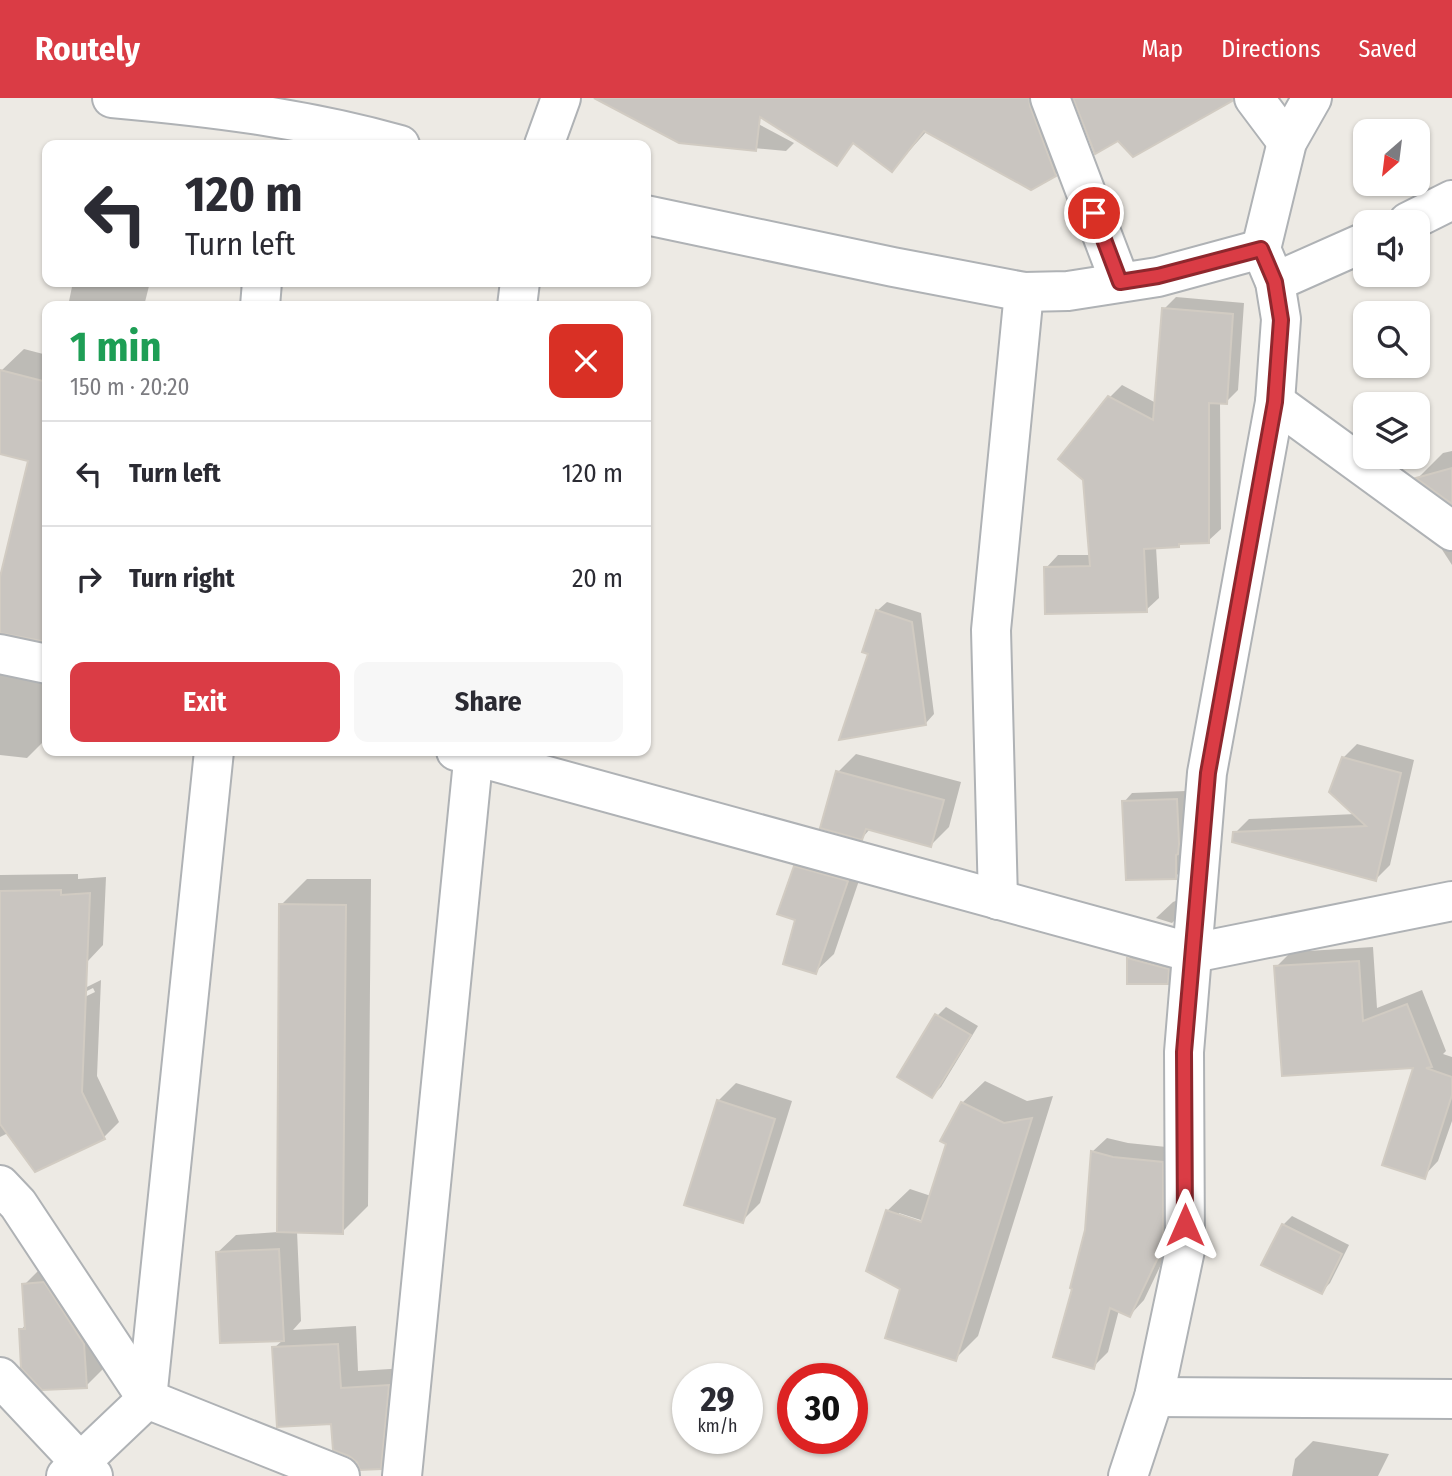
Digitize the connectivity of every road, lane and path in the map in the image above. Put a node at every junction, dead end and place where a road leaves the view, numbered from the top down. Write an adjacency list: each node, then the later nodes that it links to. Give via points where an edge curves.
1 (112, 98): 6 (street)
2 (561, 98): 9 (street)
3 (1050, 98): 16 (street)
4 (1254, 98): 10 (street)
5 (1312, 98): 10 (street)
6 (228, 104): 7 (street)
7 (278, 131): 8 (street, via 356,133)
8 (382, 140)
9 (546, 140)
10 (1287, 142): 15 (street)
11 (1452, 200): 12 (street)
12 (1430, 211)
13 (651, 216): 17 (street)
14 (1353, 245): 15 (street)
15 (1268, 265): 16 (street); 18 (street, via 1281,320)
16 (1120, 282): 17 (street, via 1068,291)
17 (1024, 292): 25 (street, via 991,630)
18 (1275, 402): 19 (street); 27 (street, via 1208,773)
19 (1452, 530)
20 (0, 654): 21 (street)
21 (42, 663)
22 (213, 756): 31 (street)
23 (468, 756): 35 (street)
24 (482, 756): 25 (street)
25 (998, 900): 27 (street)
26 (1452, 901): 27 (street)
27 (1193, 953): 30 (street, via 1184,1052 1185,1250)
28 (0, 1185): 31 (street, via 18,1204)
29 (0, 1377): 33 (street)
30 (1154, 1397): 32 (street); 36 (street)
31 (147, 1399): 33 (street); 34 (street)
32 (1452, 1399)
33 (80, 1471)
34 (340, 1476)
35 (402, 1476)
36 (1128, 1476)

